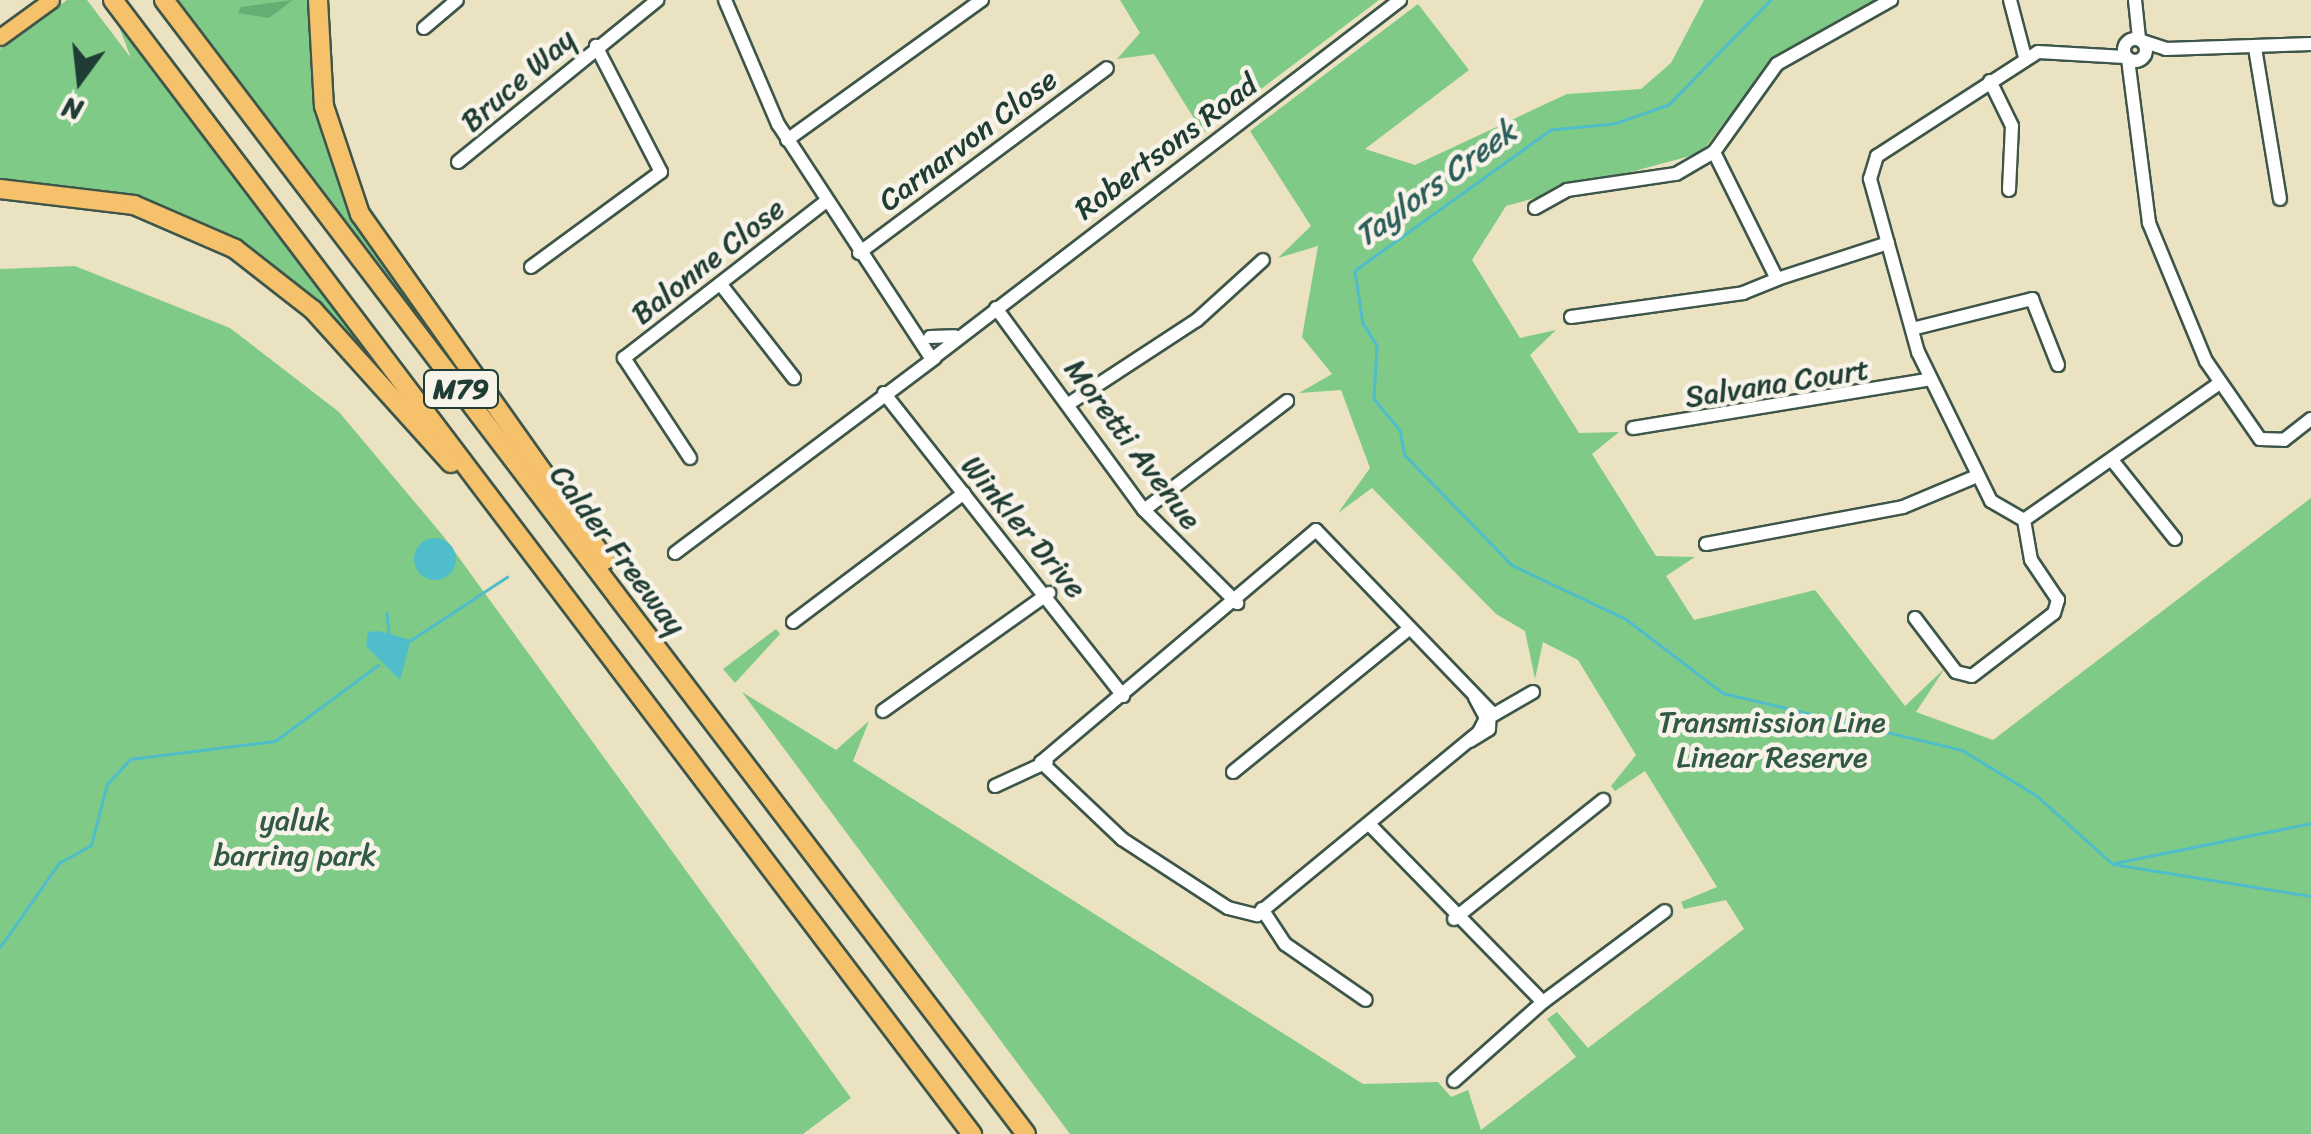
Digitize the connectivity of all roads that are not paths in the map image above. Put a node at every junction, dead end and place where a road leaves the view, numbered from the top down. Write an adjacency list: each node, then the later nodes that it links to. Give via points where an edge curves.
1 (51, 0): 16 (main road)
2 (113, 0): 63 (highway, M79)
3 (164, 0): 75 (highway, Calder Freeway / M79)
4 (318, 0): 75 (highway, via 328,125 369,231)
5 (458, 0): 15 (street)
6 (657, 0): 19 (street, Bruce Way)
7 (725, 0): 14 (street)
8 (733, 0): 14 (street)
9 (982, 0): 27 (street)
10 (1400, 0): 41 (street, Robertsons Road)
11 (1891, 0): 28 (street, via 1777,64)
12 (2010, 0): 23 (street)
13 (2134, 0): 17 (street)
14 (734, 23): 27 (street)
15 (424, 28)
16 (1, 36)
17 (2134, 40): 20 (street); 22 (street); 24 (street); 24 (street)
18 (2311, 44): 21 (street)
19 (596, 46): 29 (street, Bruce Way); 38 (street, via 661,172)
20 (2166, 48): 21 (street); 24 (street)
21 (2255, 48): 32 (street)
22 (2107, 49): 23 (street); 24 (street)
23 (2025, 58): 26 (street)
24 (2134, 58): 48 (street, via 2149,223)
25 (1108, 68): 36 (street, Carnarvon Close)
26 (1990, 81): 30 (street, via 2012,126); 35 (street, via 1873,161)
27 (787, 140): 33 (street)
28 (1714, 152): 34 (street, via 1676,174 1567,190); 39 (street)
29 (458, 162)
30 (2009, 190)
31 (0, 192): 63 (highway, via 27,190 154,211 264,268 329,326)
32 (2280, 198)
33 (824, 203): 36 (street); 40 (street, Balonne Close)
34 (1536, 208)
35 (1888, 243): 39 (street); 43 (street)
36 (859, 253): 44 (street)
37 (1263, 260): 51 (street, via 1198,320)
38 (531, 267)
39 (1777, 279): 42 (street, via 1743,293)
40 (722, 286): 46 (street); 54 (street, Balonne Close, via 623,362)
41 (996, 308): 44 (street, Robertsons Road); 51 (street, Moretti Avenue)
42 (1571, 317)
43 (1912, 330): 45 (street, via 2032,300); 47 (street)
44 (931, 347): 49 (street)
45 (2058, 365)
46 (794, 378)
47 (1928, 380): 53 (street, Salvana Court); 56 (street)
48 (2218, 384): 52 (street, via 2255,436 2271,442); 55 (street)
49 (884, 393): 57 (street, Winkler Drive); 62 (street)
50 (1287, 401): 58 (street)
51 (1070, 403): 58 (street, Moretti Avenue)
52 (2311, 419)
53 (1633, 428)
54 (690, 458)
55 (2112, 460): 59 (street); 60 (street)
56 (1977, 476): 59 (street, via 1998,510); 61 (street, via 1903,507)
57 (964, 493): 64 (street, Winkler Drive); 67 (street)
58 (1144, 510): 65 (street, Moretti Avenue)
59 (2024, 520): 66 (street, via 2031,560 2058,600 2054,613 1972,676 1956,672)
60 (2175, 539)
61 (1706, 544)
62 (675, 554)
63 (544, 569): 85 (highway, M79)
64 (1049, 592): 70 (street, Winkler Drive); 71 (street)
65 (1237, 603): 68 (street, via 1316,533 1333,543); 70 (street)
66 (1916, 618)
67 (793, 622)
68 (1410, 628): 72 (street); 74 (street)
69 (1533, 692): 72 (street)
70 (1122, 696): 73 (street, via 1058,742)
71 (883, 711)
72 (1489, 718): 78 (street)
73 (1044, 762): 76 (street); 80 (street, via 1108,829 1215,898)
74 (1234, 772)
75 (756, 778): 86 (highway, Calder Freeway / M79)
76 (995, 786)
77 (1602, 800): 81 (street)
78 (1371, 826): 80 (street); 81 (street)
79 (1666, 910): 83 (street)
80 (1263, 911): 82 (street, via 1294,952)
81 (1454, 919): 83 (street)
82 (1366, 1000)
83 (1543, 1002): 84 (street)
84 (1454, 1082)
85 (972, 1134)
86 (1026, 1134)

